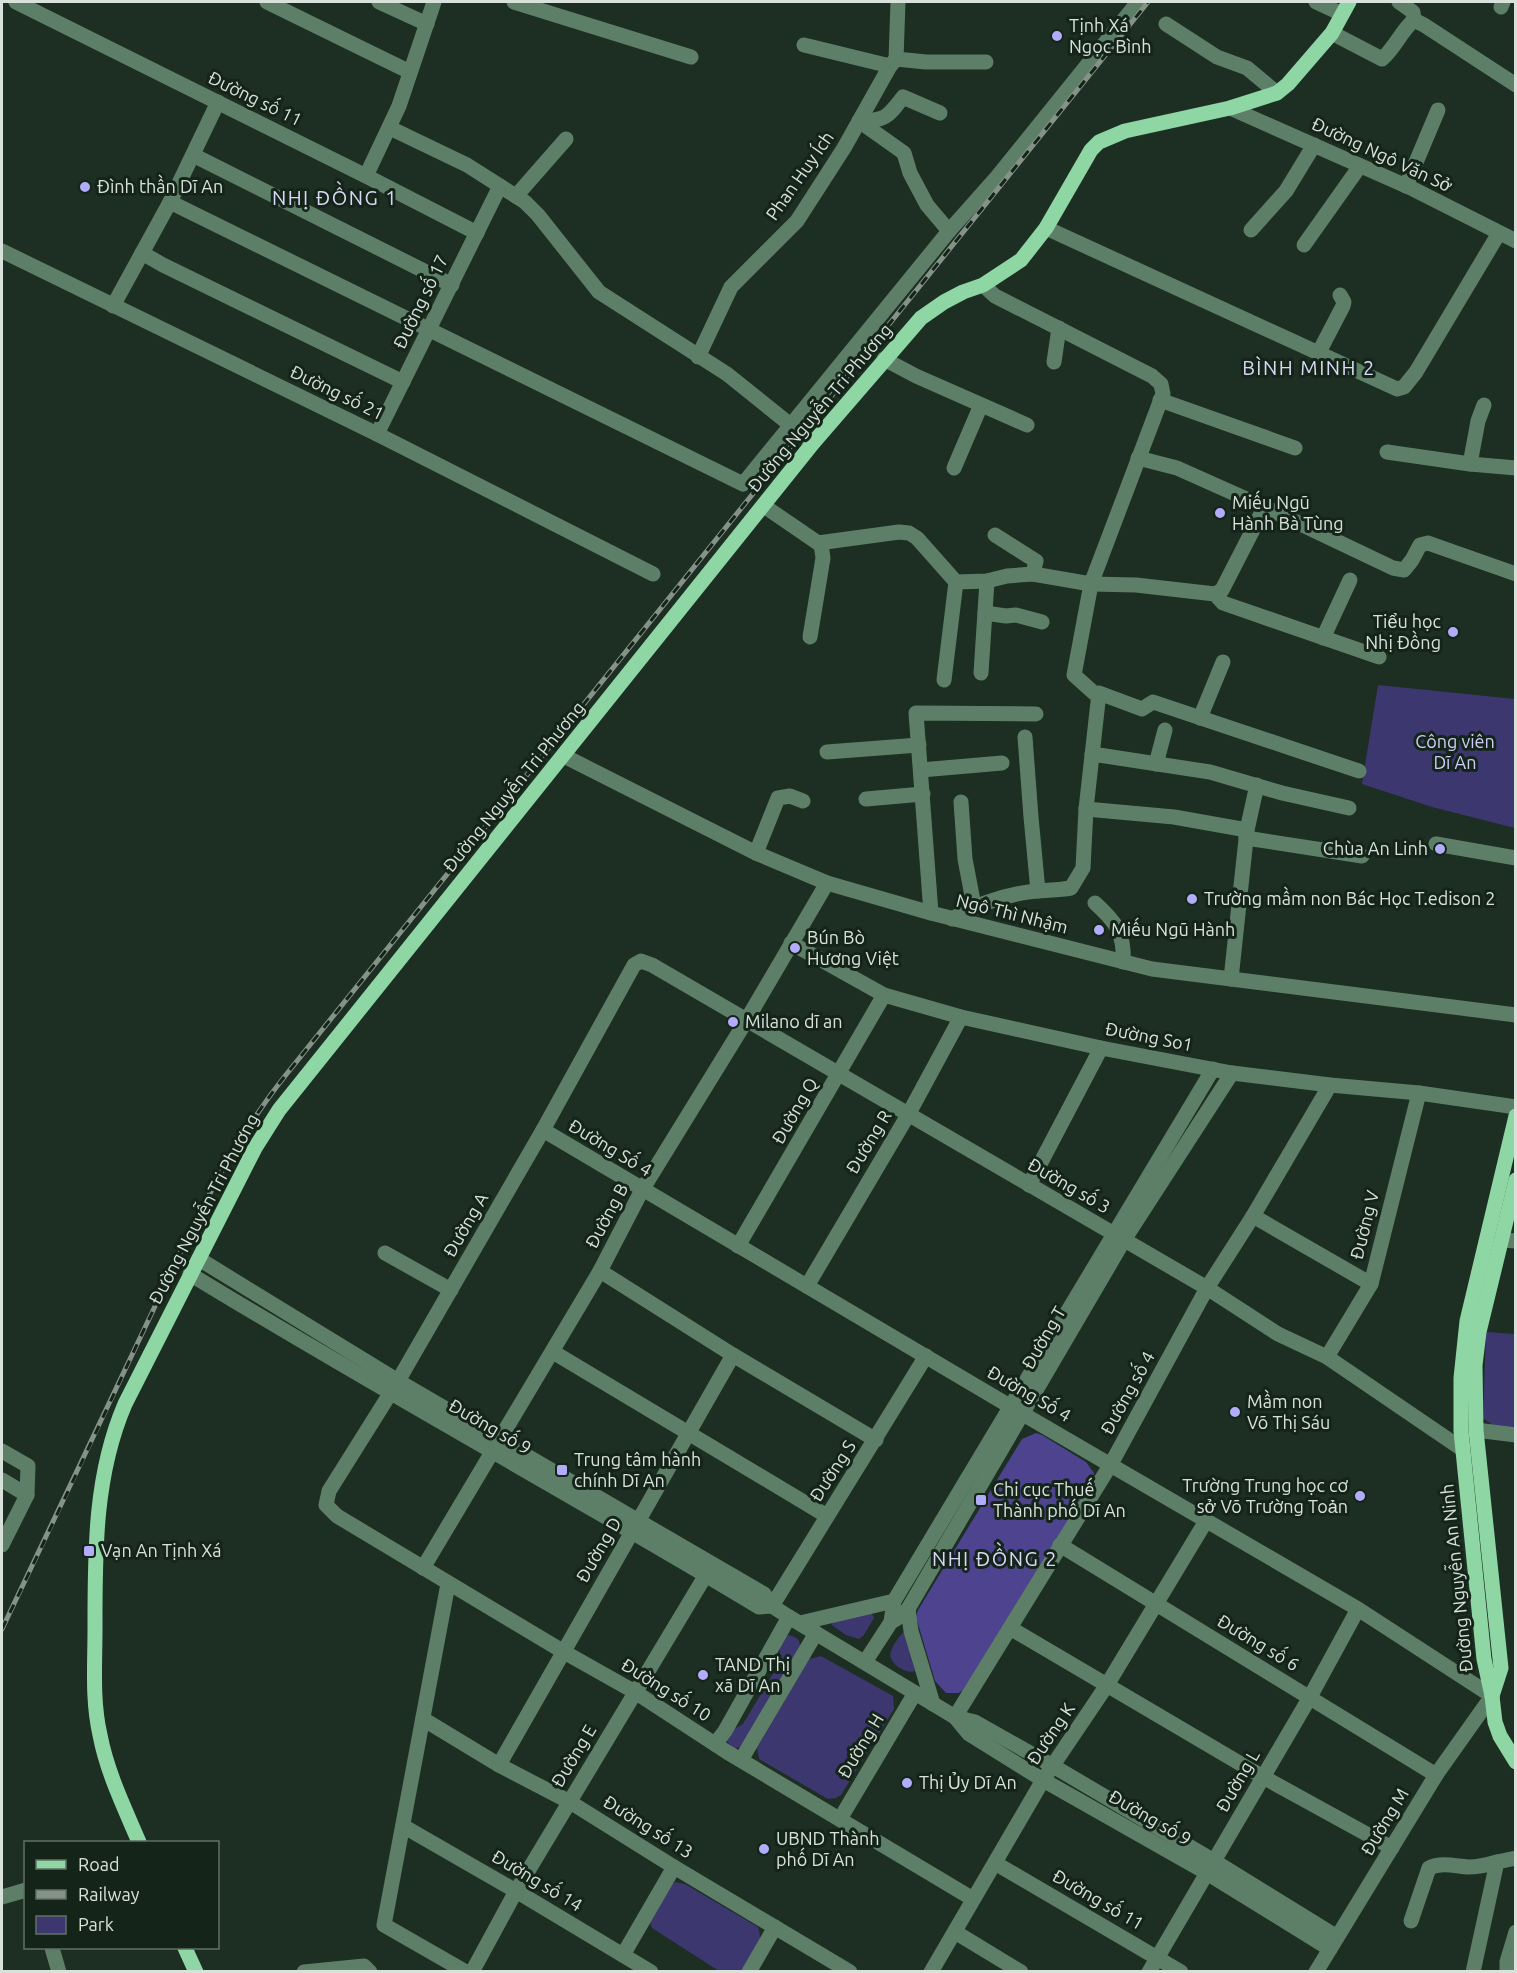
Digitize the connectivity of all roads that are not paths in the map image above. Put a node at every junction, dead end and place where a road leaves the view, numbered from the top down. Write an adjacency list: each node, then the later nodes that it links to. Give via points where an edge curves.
1 (16, 2): 22 (street, Đường số 11)
2 (267, 2): 19 (street)
3 (380, 2): 12 (street)
4 (434, 2): 12 (street)
5 (514, 2): 16 (street)
6 (898, 2): 18 (street, Phan Huy Ích)
7 (1138, 2): 39 (street)
8 (1316, 2): 10 (street)
9 (1399, 2): 11 (street, via 1413,12)
10 (1345, 8): 14 (main road, Đường Nguyễn Tri Phương)
11 (1414, 20): 14 (street, via 1382,59); 20 (street)
12 (427, 24): 19 (street)
13 (1166, 24): 21 (street, via 1217,57 1247,68)
14 (1332, 33): 21 (main road, Đường Nguyễn Tri Phương)
15 (804, 45): 18 (street)
16 (691, 57)
17 (986, 62): 18 (street)
18 (893, 63): 26 (street, Phan Huy Ích)
19 (410, 72): 27 (street)
20 (1515, 85)
21 (1277, 93): 23 (main road, Đường Nguyễn Tri Phương)
22 (218, 102): 30 (street); 32 (street, Đường số 11)
23 (1230, 108): 29 (street, Đường Ngô Văn Sở); 37 (main road, Đường Nguyễn Tri Phương, via 1125,131 1099,142)
24 (1438, 110): 34 (street)
25 (940, 113): 26 (street, via 903,97 889,116)
26 (859, 121): 39 (street, via 904,153 927,205); 53 (street, Phan Huy Ích, via 797,221 731,287)
27 (390, 128): 32 (street); 33 (street, via 467,165)
28 (566, 139): 35 (street)
29 (1314, 145): 31 (street, Đường Ngô Văn Sở); 38 (street, via 1286,191)
30 (193, 155): 36 (street); 46 (street)
31 (1360, 166): 34 (street, Đường Ngô Văn Sở); 43 (street)
32 (366, 176): 41 (street, Đường số 11)
33 (500, 186): 35 (street); 41 (street, Đường số 17)
34 (1406, 186): 40 (street, Đường Ngô Văn Sở)
35 (516, 196): 53 (street, via 538,215 599,292)
36 (170, 202): 45 (street); 51 (street)
37 (1046, 228): 47 (main road, Đường Nguyễn Tri Phương, via 1021,260); 52 (street)
38 (1251, 230)
39 (950, 231): 60 (street)
40 (1499, 232): 42 (street, Đường Ngô Văn Sở); 52 (street, via 1404,387 1396,389)
41 (477, 233): 46 (street, Đường số 17)
42 (1515, 241)
43 (1304, 245)
44 (2, 251): 49 (street, Đường số 21)
45 (142, 253): 49 (street); 56 (street)
46 (452, 285): 51 (street, Đường số 17)
47 (983, 285): 50 (street, via 995,296); 54 (main road, Đường Nguyễn Tri Phương, via 963,292 921,318)
48 (1340, 296): 52 (street, via 1344,304)
49 (113, 306): 62 (street, Đường số 21)
50 (1059, 328): 55 (street); 57 (street, via 1152,376 1161,384)
51 (430, 330): 56 (street, Đường số 17); 60 (street, via 743,484)
52 (1318, 354)
53 (698, 357): 60 (street, via 727,374)
54 (884, 359): 58 (street); 63 (main road, Đường Nguyễn Tri Phương)
55 (1054, 362)
56 (403, 382): 62 (street, Đường số 17)
57 (1160, 400): 64 (street); 66 (street)
58 (981, 405): 61 (street); 68 (street)
59 (1484, 405): 67 (street)
60 (792, 425): 63 (street)
61 (1027, 425)
62 (377, 434): 74 (street, Đường số 21)
63 (813, 443): 70 (main road, Đường Nguyễn Tri Phương)
64 (1295, 448)
65 (1386, 452): 67 (street)
66 (1138, 458): 71 (street, via 1178,468); 80 (street)
67 (1470, 464): 69 (street)
68 (954, 468)
69 (1515, 468)
70 (764, 506): 73 (street); 98 (main road, Đường Nguyễn Tri Phương)
71 (1269, 509): 76 (street, via 1393,568 1404,570 1420,545 1428,543); 81 (street, via 1262,512 1221,590)
72 (995, 535): 75 (street, via 1036,561)
73 (821, 544): 79 (street, via 909,533 922,542); 84 (street, via 823,558)
74 (653, 574)
75 (1033, 574): 78 (street); 80 (street)
76 (1515, 574)
77 (1350, 580): 85 (street)
78 (987, 581): 79 (street); 82 (street)
79 (956, 582): 89 (street)
80 (1090, 584): 81 (street); 90 (street, via 1074,675)
81 (1215, 594): 85 (street, via 1223,603)
82 (985, 613): 83 (street); 88 (street)
83 (1042, 622)
84 (810, 637)
85 (1323, 638): 86 (street)
86 (1380, 657)
87 (1223, 662): 92 (street)
88 (981, 673)
89 (944, 680)
90 (1094, 693)
91 (1036, 714): 95 (street, via 916,706)
92 (1200, 718): 97 (street, via 1153,702 1142,709 1099,693); 102 (street)
93 (1165, 730): 100 (street)
94 (1025, 736): 116 (street)
95 (919, 745): 96 (street); 101 (street)
96 (826, 752)
97 (1092, 754): 100 (street); 109 (street)
98 (564, 756): 112 (street, Ngô Thì Nhậm); 148 (main road, Đường Nguyễn Tri Phương, via 279,1110 255,1148)
99 (1002, 763): 101 (street)
100 (1156, 764): 103 (street, via 1210,772)
101 (921, 770): 104 (street)
102 (1359, 771)
103 (1257, 785): 108 (street); 110 (street)
104 (923, 794): 105 (street); 119 (street)
105 (866, 799)
106 (803, 801): 112 (street, via 790,796 778,798)
107 (961, 802): 118 (street, via 965,859)
108 (1348, 808)
109 (1086, 809): 110 (street, via 1174,818); 116 (street, via 1083,867 1078,878 1071,888)
110 (1247, 834): 113 (street); 124 (street)
111 (1436, 843): 114 (street)
112 (756, 853): 115 (street, Ngô Thì Nhậm)
113 (1362, 856)
114 (1515, 858)
115 (826, 883): 119 (street, Ngô Thì Nhậm); 121 (street, Đường B)
116 (1038, 891): 118 (street, via 1012,894)
117 (1095, 903): 122 (street, via 1114,921 1124,948)
118 (974, 906): 120 (street)
119 (931, 913): 120 (street, Ngô Thì Nhậm)
120 (952, 919): 122 (street, Ngô Thì Nhậm)
121 (791, 943): 125 (street, Đường So1); 128 (street, Đường B)
122 (1123, 962): 124 (street, Ngô Thì Nhậm)
123 (652, 965): 128 (street, Đường số 3); 138 (street, Đường A, via 641,961 634,965)
124 (1231, 979): 126 (street, Ngô Thì Nhậm)
125 (884, 995): 127 (street, Đường So1); 132 (street, Đường Q)
126 (1515, 1015)
127 (961, 1017): 129 (street, Đường So1); 136 (street, Đường R)
128 (746, 1021): 132 (street, Đường số 3); 141 (street, Đường B)
129 (1101, 1048): 130 (street, Đường So1); 140 (street)
130 (1214, 1069): 131 (street, Đường So1); 144 (street, Đường T)
131 (1232, 1072): 133 (street, Đường So1); 144 (street, Đường T)
132 (838, 1075): 136 (street, Đường số 3); 146 (street, Đường Q)
133 (1330, 1085): 134 (street, Đường So1); 142 (street, Đường số 4)
134 (1419, 1093): 135 (street, Đường So1); 151 (street, Đường V)
135 (1515, 1107)
136 (908, 1115): 140 (street, Đường số 3); 152 (street, Đường R)
137 (1514, 1126): 143 (main road, Đường Nguyễn An Ninh)
138 (543, 1130): 141 (street, Đường Số 4); 154 (street, Đường A)
139 (1515, 1180): 143 (main road, Đường Nguyễn An Ninh)
140 (1029, 1185): 144 (street, Đường số 3)
141 (642, 1190): 146 (street, Đường Số 4); 149 (street, Đường B)
142 (1253, 1216): 151 (street); 153 (street, Đường số 4)
143 (1505, 1220): 145 (main road, Đường Nguyễn An Ninh)
144 (1119, 1237): 153 (street, Đường số 3); 160 (street, Đường T)
145 (1501, 1239): 161 (main road, Đường Nguyễn An Ninh, via 1464,1338 1461,1378)
146 (738, 1246): 152 (street, Đường Số 4)
147 (385, 1253): 154 (street)
148 (199, 1259): 150 (main road, Đường Nguyễn Tri Phương); 159 (street, Đường số 9)
149 (600, 1271): 155 (street, Đường B); 156 (street)
150 (190, 1274): 159 (street, Đường số 9, via 285,1332); 210 (main road, Đường Nguyễn Tri Phương, via 118,1419 99,1508 96,1715 109,1768)
151 (1371, 1284): 158 (street, Đường V)
152 (807, 1286): 157 (street, Đường Số 4)
153 (1208, 1288): 158 (street, Đường số 3, via 1278,1334); 168 (street, Đường số 4)
154 (450, 1290): 159 (street, Đường A)
155 (553, 1352): 162 (street); 165 (street, Đường B)
156 (733, 1355): 162 (street, Đường D); 164 (street)
157 (926, 1356): 160 (street, Đường Số 4); 164 (street, Đường S)
158 (1327, 1358): 166 (street, Đường số 3)
159 (394, 1386): 165 (street, Đường số 9); 171 (street, Đường A, via 329,1491 326,1505)
160 (1016, 1410): 168 (street, Đường Số 4); 180 (street, Đường T); 183 (street, Đường T)
161 (1468, 1431): 163 (street); 166 (main road, Đường Nguyễn An Ninh); 194 (main road, Đường Nguyễn An Ninh, via 1501,1668)
162 (688, 1433): 172 (street); 174 (street, Đường D)
163 (1515, 1435)
164 (876, 1440): 172 (street, Đường S)
165 (496, 1445): 174 (street, Đường số 9); 177 (street, Đường B)
166 (1462, 1449): 194 (main road, Đường Nguyễn An Ninh, via 1484,1659)
167 (2, 1451): 170 (street, via 28,1466)
168 (1111, 1464): 173 (street, Đường Số 4); 176 (street, Đường số 4)
169 (2, 1480): 170 (street)
170 (27, 1495): 175 (street)
171 (337, 1516): 177 (street, Đường số 10)
172 (827, 1516): 182 (street, Đường S)
173 (1206, 1521): 181 (street, Đường K); 184 (street, Đường Số 4)
174 (636, 1526): 178 (street, Đường số 9); 189 (street, Đường D)
175 (2, 1545)
176 (1060, 1545): 181 (street, Đường số 6); 187 (street, Đường số 4)
177 (423, 1568): 179 (street, Đường số 10)
178 (709, 1569): 182 (street, Đường số 9, via 759,1607); 192 (street, Đường E)
179 (448, 1584): 189 (street, Đường số 10); 198 (street)
180 (894, 1601): 185 (street); 186 (street, Đường T)
181 (1155, 1604): 191 (street, Đường K); 195 (street, Đường số 6)
182 (772, 1606): 185 (street, Đường số 9)
183 (908, 1609): 186 (street, Đường T); 196 (street)
184 (1358, 1609): 194 (street, Đường Số 4); 195 (street, Đường L)
185 (795, 1620): 188 (street, Đường số 9); 199 (street)
186 (891, 1622): 190 (street, Đường T)
187 (1010, 1628): 191 (street); 197 (street, Đường số 4)
188 (816, 1633): 190 (street, Đường số 9); 200 (street)
189 (564, 1652): 192 (street, Đường số 10); 202 (street, Đường D)
190 (864, 1662): 193 (street, Đường số 9)
191 (1107, 1685): 203 (street, Đường K); 205 (street)
192 (635, 1692): 199 (street, Đường số 10); 207 (street, Đường E)
193 (915, 1693): 196 (street, Đường số 9); 208 (street, Đường H)
194 (1492, 1696): 201 (main road, via 1495,1722); 204 (street, Đường M)
195 (1310, 1697): 204 (street, Đường số 6); 205 (street, Đường L)
196 (933, 1704): 197 (street, Đường số 9)
197 (955, 1717): 203 (street, Đường số 9, via 975,1722); 206 (street, Đường số 9, via 969,1734)
198 (423, 1719): 202 (street, Đường số 13); 209 (street)
199 (715, 1744): 200 (street, Đường số 10)
200 (741, 1760): 208 (street, Đường số 10)
201 (1515, 1762)
202 (499, 1765): 207 (street, Đường số 13)
203 (1053, 1766): 206 (street, Đường K); 216 (street, Đường số 9)
204 (1436, 1775): 211 (street, Đường M)
205 (1263, 1777): 211 (street); 216 (street, Đường L)
206 (1043, 1780): 214 (street, Đường K); 216 (street, Đường số 9)
207 (570, 1802): 215 (street, Đường số 13); 218 (street, Đường E)
208 (840, 1819): 220 (street, Đường số 10)
209 (403, 1826): 218 (street, Đường số 14); 235 (street, via 384,1925)
210 (139, 1841)
211 (1392, 1848): 225 (street, Đường M)
212 (1515, 1858): 213 (street)
213 (1497, 1862): 221 (street, via 1429,1868); 245 (street)
214 (995, 1863): 220 (street, Đường K); 229 (street, Đường số 11)
215 (674, 1867): 222 (street, Đường số 13); 228 (street)
216 (1210, 1867): 225 (street, Đường số 9); 229 (street, Đường L)
217 (24, 1891): 219 (street)
218 (516, 1891): 228 (street, Đường số 14); 236 (street, Đường E)
219 (2, 1897)
220 (973, 1899): 223 (street, Đường K)
221 (1411, 1921)
222 (776, 1927): 238 (street); 239 (street, Đường số 13)
223 (955, 1932): 240 (street, Đường K); 241 (street)
224 (1515, 1932): 230 (street)
225 (1334, 1943): 244 (street, Đường M)
226 (53, 1949): 231 (street)
227 (186, 1949): 232 (main road)
228 (623, 1955): 237 (street, Đường số 14)
229 (1158, 1957): 242 (street, Đường L); 243 (street, Đường số 11)
230 (1507, 1969)
231 (59, 1971)
232 (196, 1971)
233 (304, 1971): 234 (street, via 364,1966)
234 (370, 1971)
235 (466, 1971)
236 (472, 1971)
237 (651, 1971)
238 (749, 1971)
239 (850, 1971)
240 (932, 1971)
241 (1021, 1971)
242 (1149, 1971)
243 (1181, 1971)
244 (1316, 1971)
245 (1473, 1971)

